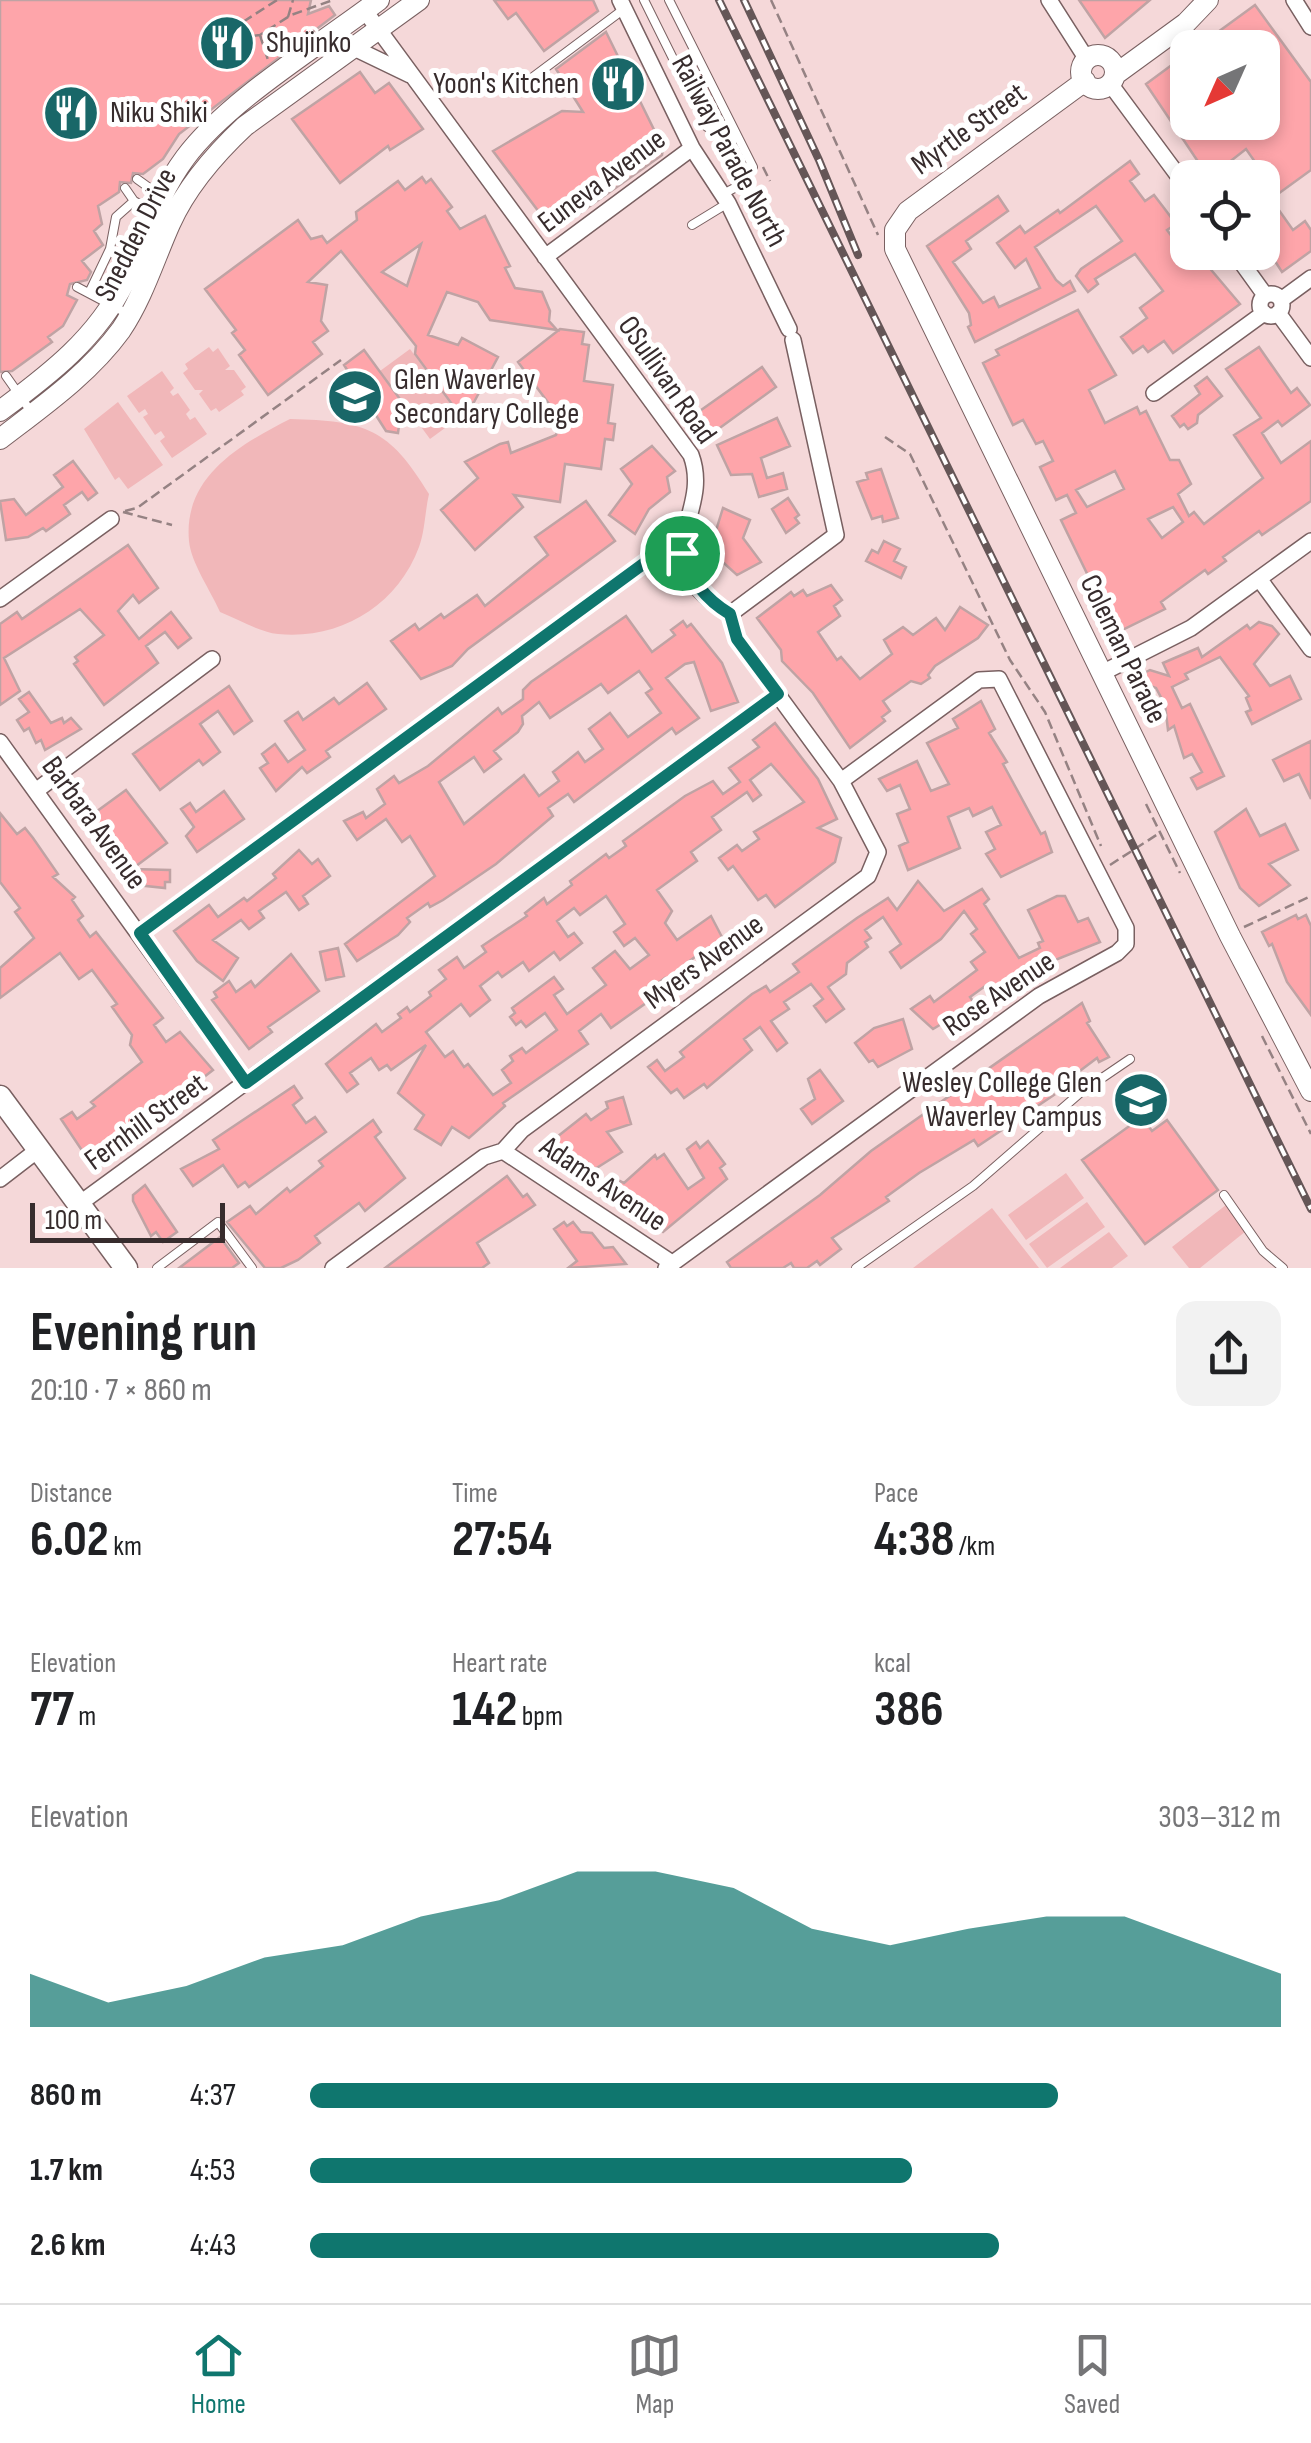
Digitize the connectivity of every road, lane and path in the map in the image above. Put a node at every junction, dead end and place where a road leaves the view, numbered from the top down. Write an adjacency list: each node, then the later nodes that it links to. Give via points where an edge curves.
1 (277, 0): 17 (path)
2 (293, 0): 13 (path)
3 (332, 0): 13 (path)
4 (418, 0): 15 (street, Snedden Drive)
5 (644, 0): 24 (lane, via 703,120)
6 (669, 0): 24 (lane)
7 (1049, 0): 21 (street)
8 (1190, 0): 21 (street)
9 (1208, 0): 21 (street, via 1186,24)
10 (1293, 2): 14 (street)
11 (372, 4): 15 (street, OSullivan Road); 32 (street, Snedden Drive, via 223,118 185,158)
12 (622, 4): 23 (lane); 25 (street, Railway Parade North)
13 (288, 17): 16 (path)
14 (1311, 28)
15 (379, 29): 19 (street, Snedden Drive); 22 (street, OSullivan Road)
16 (260, 35): 17 (path); 20 (path)
17 (218, 39): 18 (path)
18 (209, 42)
19 (354, 48): 22 (street, OSullivan Road); 32 (street, Snedden Drive, via 240,132)
20 (274, 69)
21 (1105, 70): 26 (street); 34 (street, Myrtle Street, via 1080,66 1085,81 908,211)
22 (410, 75): 35 (street, OSullivan Road)
23 (533, 77)
24 (738, 139): 28 (lane, via 753,167)
25 (692, 148): 30 (street, Railway Parade North); 35 (street, Euneva Avenue)
26 (1170, 163)
27 (137, 179): 32 (lane)
28 (742, 184): 30 (lane); 31 (lane)
29 (125, 188): 32 (lane)
30 (726, 198): 33 (lane); 57 (street, Railway Parade North, via 791,334 836,535)
31 (762, 199)
32 (159, 207): 39 (lane, via 116,217); 41 (street, Snedden Drive)
33 (692, 224)
34 (895, 230): 60 (street, Coleman Parade, via 900,263)
35 (544, 258): 54 (street, OSullivan Road, via 691,456 697,479)
36 (1247, 270): 40 (street)
37 (1311, 278): 40 (street)
38 (78, 288): 39 (lane)
39 (89, 293): 41 (lane)
40 (1272, 305): 42 (street); 45 (street)
41 (121, 310): 46 (street, Snedden Drive); 48 (street, Snedden Drive, via 89,367)
42 (1311, 358)
43 (341, 360): 51 (path, via 137,508)
44 (6, 376): 46 (lane)
45 (1154, 393)
46 (20, 396): 47 (street, Snedden Drive); 48 (lane)
47 (0, 411)
48 (33, 414): 50 (street, Snedden Drive)
49 (885, 437): 66 (path, via 910,454 1010,660 1045,712)
50 (0, 439)
51 (116, 515): 52 (path); 56 (street)
52 (172, 525)
53 (1311, 541): 55 (street)
54 (682, 553): 57 (street, via 710,602); 69 (street, via 650,559)
55 (1260, 580): 58 (street); 60 (street, via 1191,628)
56 (0, 599)
57 (730, 614): 61 (street, via 737,639)
58 (1311, 649)
59 (212, 659): 64 (street)
60 (1102, 672): 70 (street, Coleman Parade)
61 (778, 694): 63 (street); 72 (street, Fernhill Street)
62 (0, 742): 64 (street, Barbara Avenue)
63 (841, 781): 67 (street, Rose Avenue, via 979,680 998,679); 76 (street, Myers Avenue, via 878,852 868,876 522,1130)
64 (37, 790): 69 (street, Barbara Avenue)
65 (1159, 833): 67 (path)
66 (1102, 849)
67 (1098, 871): 80 (street, Rose Avenue, via 1126,928 1126,944 1117,953 1039,996)
68 (1311, 896): 70 (path)
69 (140, 933): 72 (street, Barbara Avenue)
70 (1230, 936): 73 (street, Coleman Parade)
71 (1130, 1059): 85 (lane, via 1080,1093 973,1186)
72 (246, 1083): 79 (street, Fernhill Street)
73 (1311, 1091)
74 (0, 1097): 75 (main road)
75 (39, 1149): 77 (street); 79 (main road)
76 (503, 1151): 80 (street, Adams Avenue); 84 (street, Myers Avenue, via 484,1158)
77 (0, 1179)
78 (1224, 1195): 86 (lane)
79 (79, 1204): 81 (main road)
80 (669, 1266)
81 (126, 1268)
82 (158, 1268): 83 (lane, via 218,1222)
83 (252, 1268)
84 (333, 1268)
85 (856, 1268)
86 (1283, 1268)

